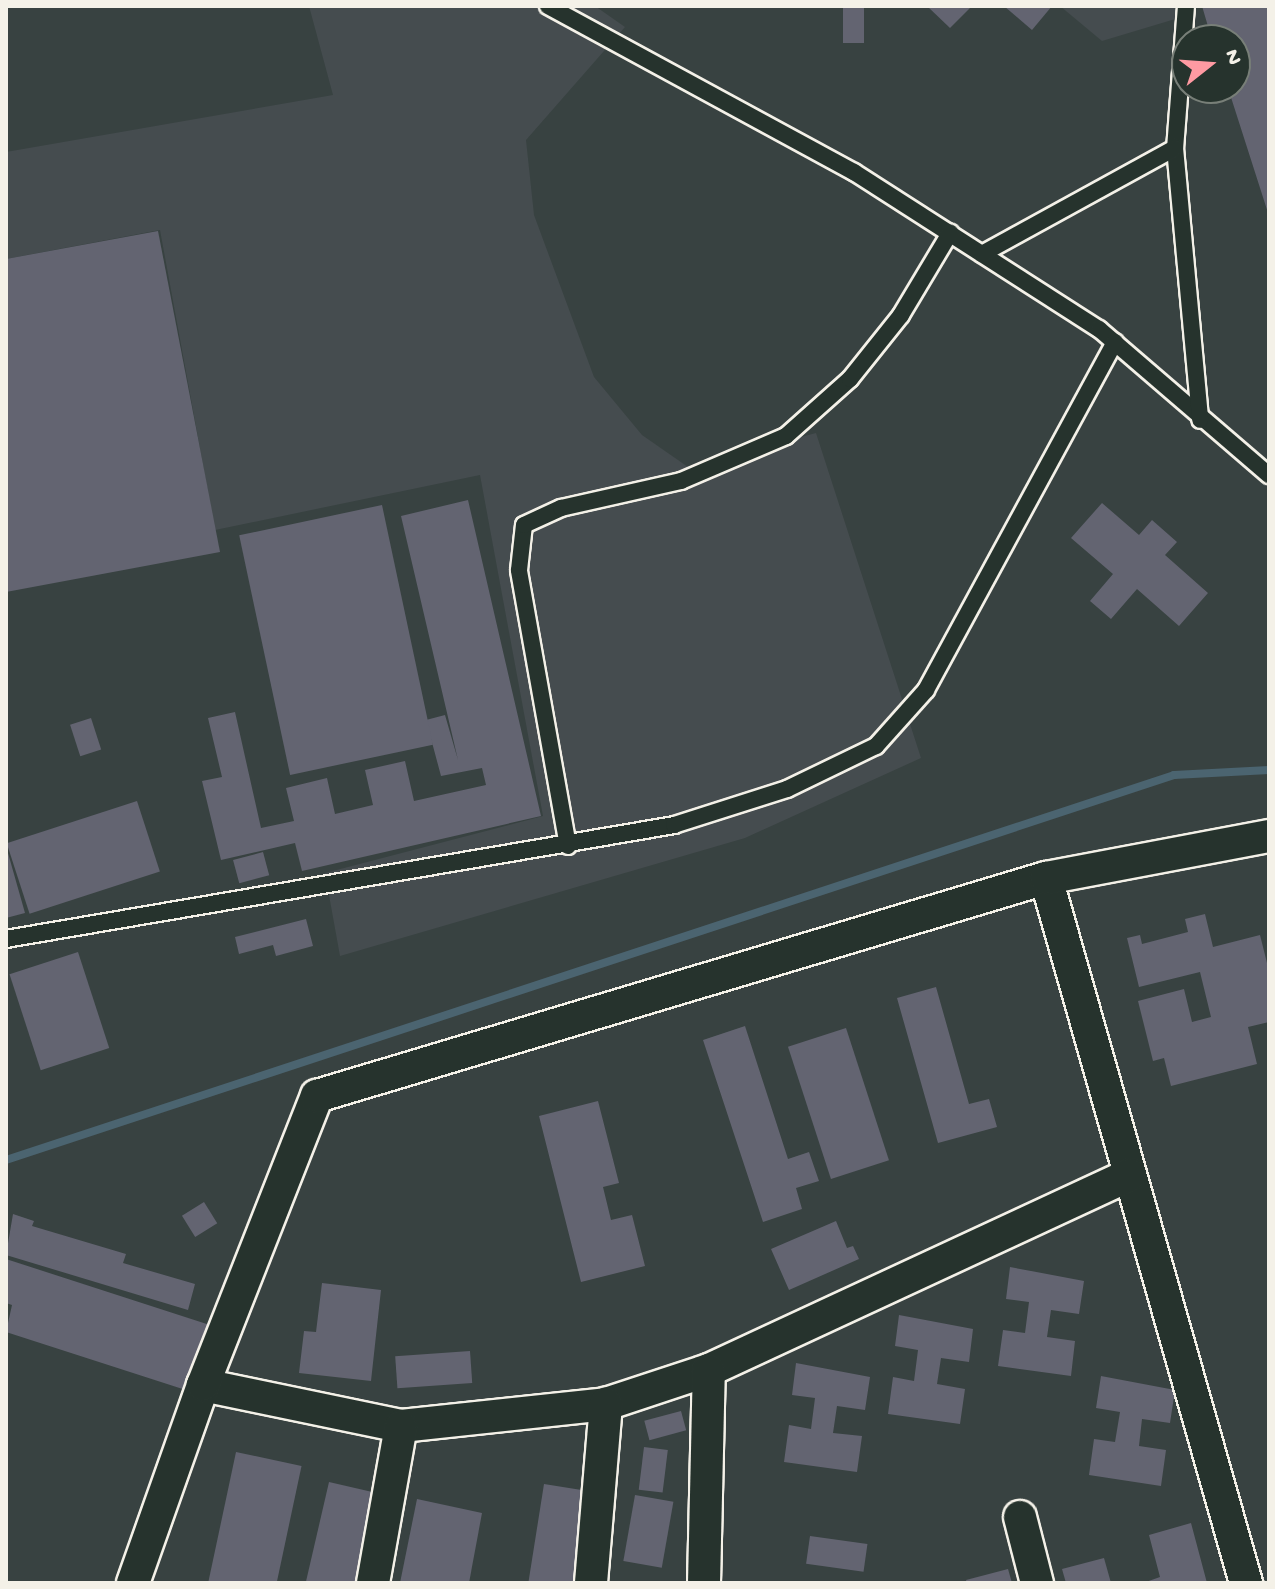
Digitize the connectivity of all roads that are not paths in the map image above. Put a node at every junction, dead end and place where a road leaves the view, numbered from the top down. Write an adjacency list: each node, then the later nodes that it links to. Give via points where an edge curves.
1 (548, 6): 4 (lane, via 554,14 854,172)
2 (1186, 6): 3 (lane)
3 (1175, 148): 5 (lane); 7 (lane)
4 (950, 233): 5 (lane); 10 (lane, via 901,315 858,368 786,436 681,481 561,508 524,525 519,570)
5 (982, 254): 6 (lane)
6 (1115, 342): 7 (lane); 10 (lane, via 926,690 876,746 787,789 702,816)
7 (1200, 420): 8 (lane)
8 (1269, 475)
9 (1268, 842): 11 (street)
10 (568, 846): 12 (lane)
11 (1046, 878): 13 (street); 15 (street, via 317,1096)
12 (6, 939)
13 (1130, 1175): 14 (street); 24 (street)
14 (709, 1370): 16 (street); 22 (street)
15 (203, 1385): 17 (street); 19 (street)
16 (606, 1404): 17 (street); 21 (street)
17 (401, 1426): 20 (street)
18 (1020, 1517): 23 (street)
19 (133, 1583)
20 (373, 1583)
21 (591, 1583)
22 (704, 1583)
23 (1037, 1583)
24 (1246, 1583)

